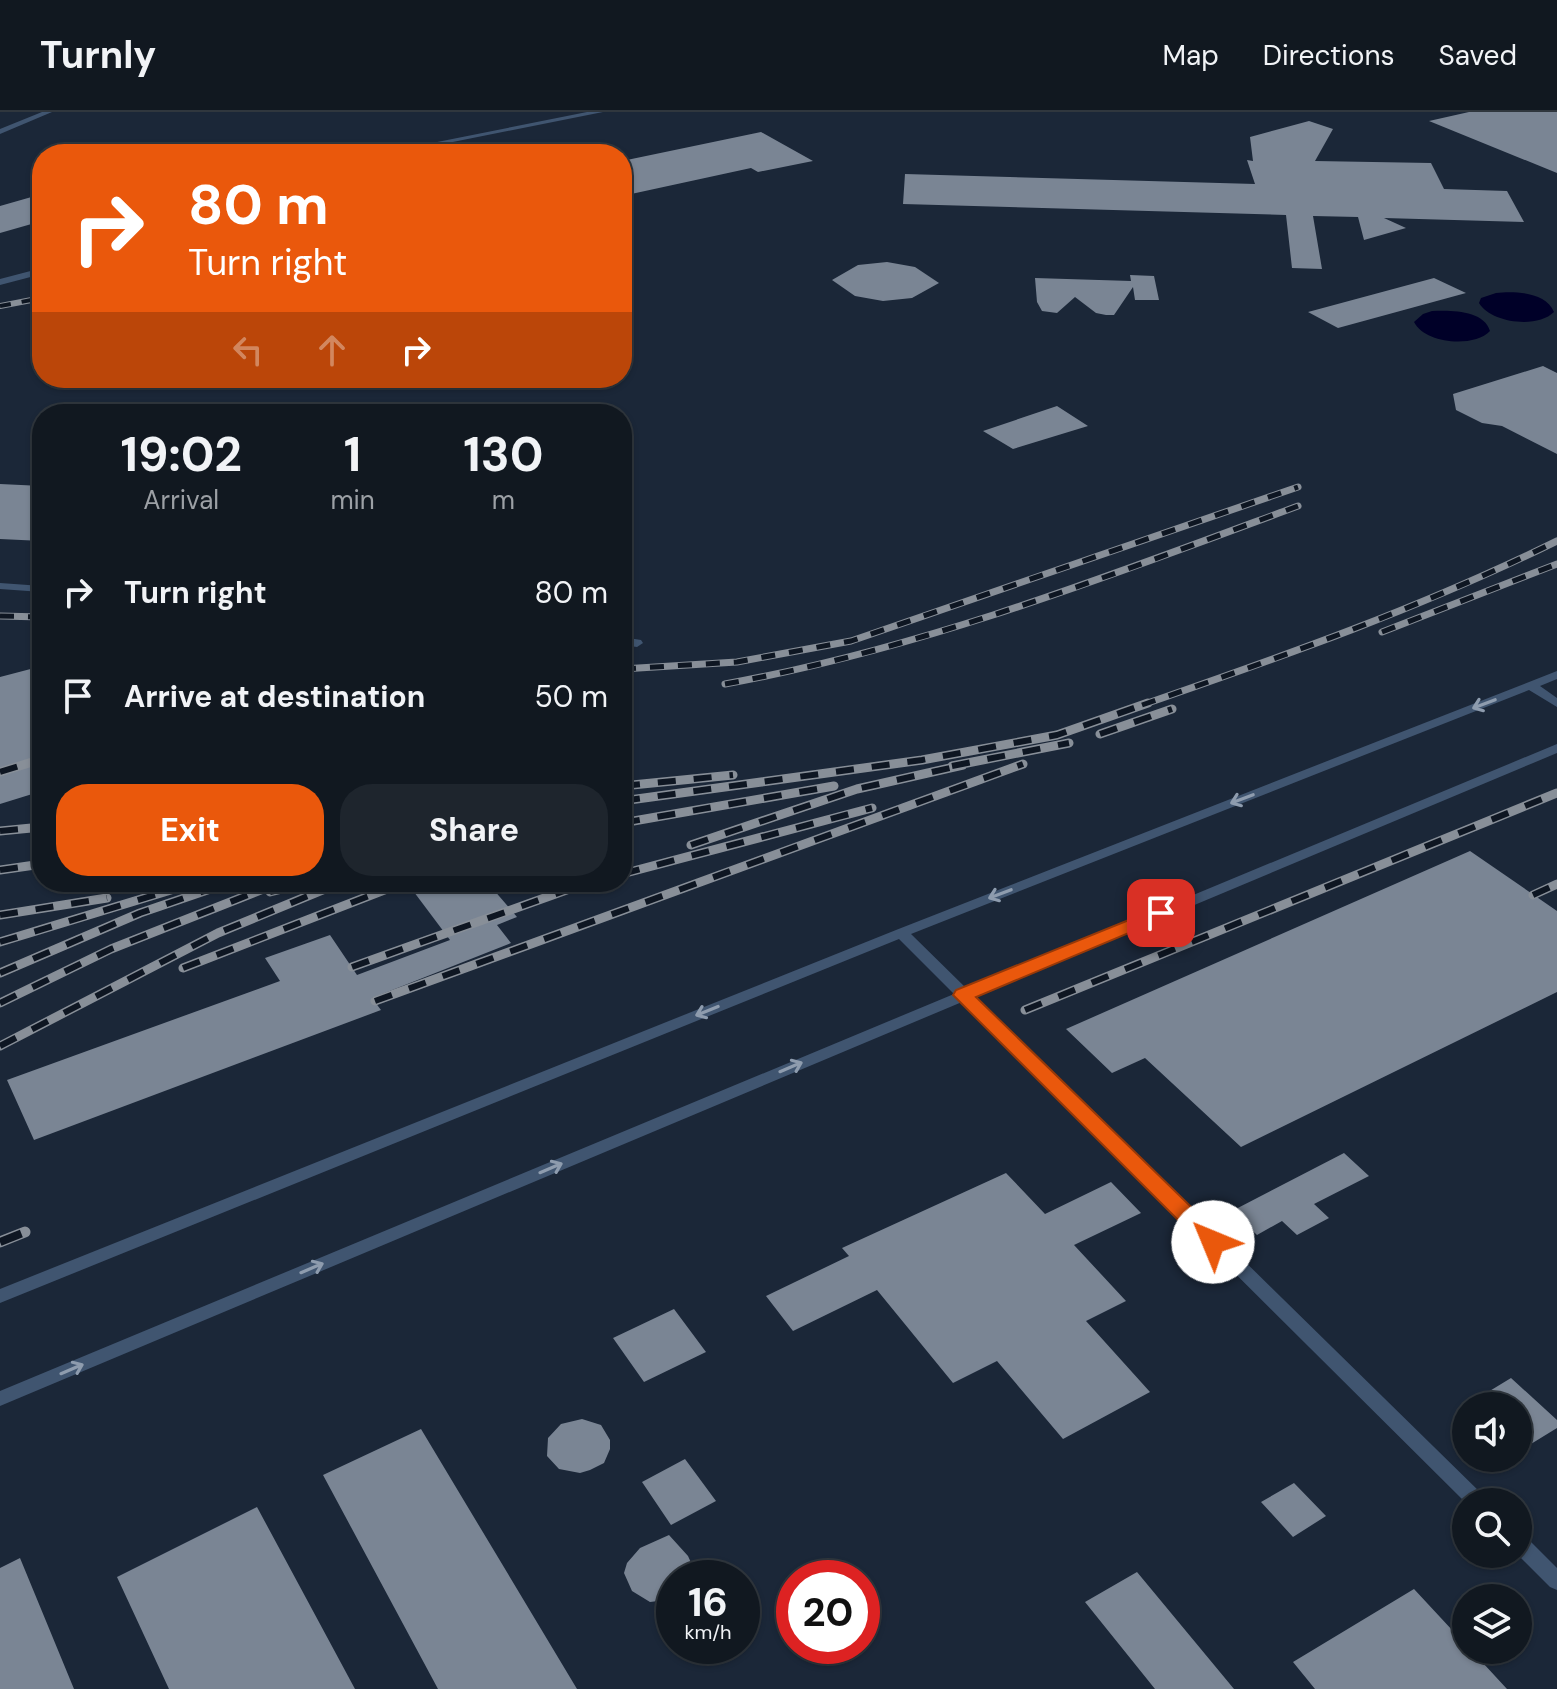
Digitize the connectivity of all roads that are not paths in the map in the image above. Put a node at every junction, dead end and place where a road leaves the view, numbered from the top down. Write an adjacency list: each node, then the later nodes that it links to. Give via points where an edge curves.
1 (48, 112): 3 (lane)
2 (599, 112): 4 (lane)
3 (0, 132)
4 (433, 144)
5 (32, 274): 6 (lane)
6 (0, 282)
7 (0, 586): 8 (lane)
8 (32, 588)
9 (632, 642): 10 (lane)
10 (637, 643)
11 (1557, 675): 12 (lane)
12 (1531, 686): 13 (lane); 15 (lane, one-way to 15)
13 (1557, 703)
14 (1557, 748): 16 (lane)
15 (901, 933): 16 (lane); 17 (lane, one-way to 17)
16 (963, 995): 18 (lane, one-way to 16); 19 (lane)
17 (0, 1296)
18 (0, 1399)
19 (1463, 1488)
20 (1532, 1556): 21 (lane)
21 (1557, 1581)

